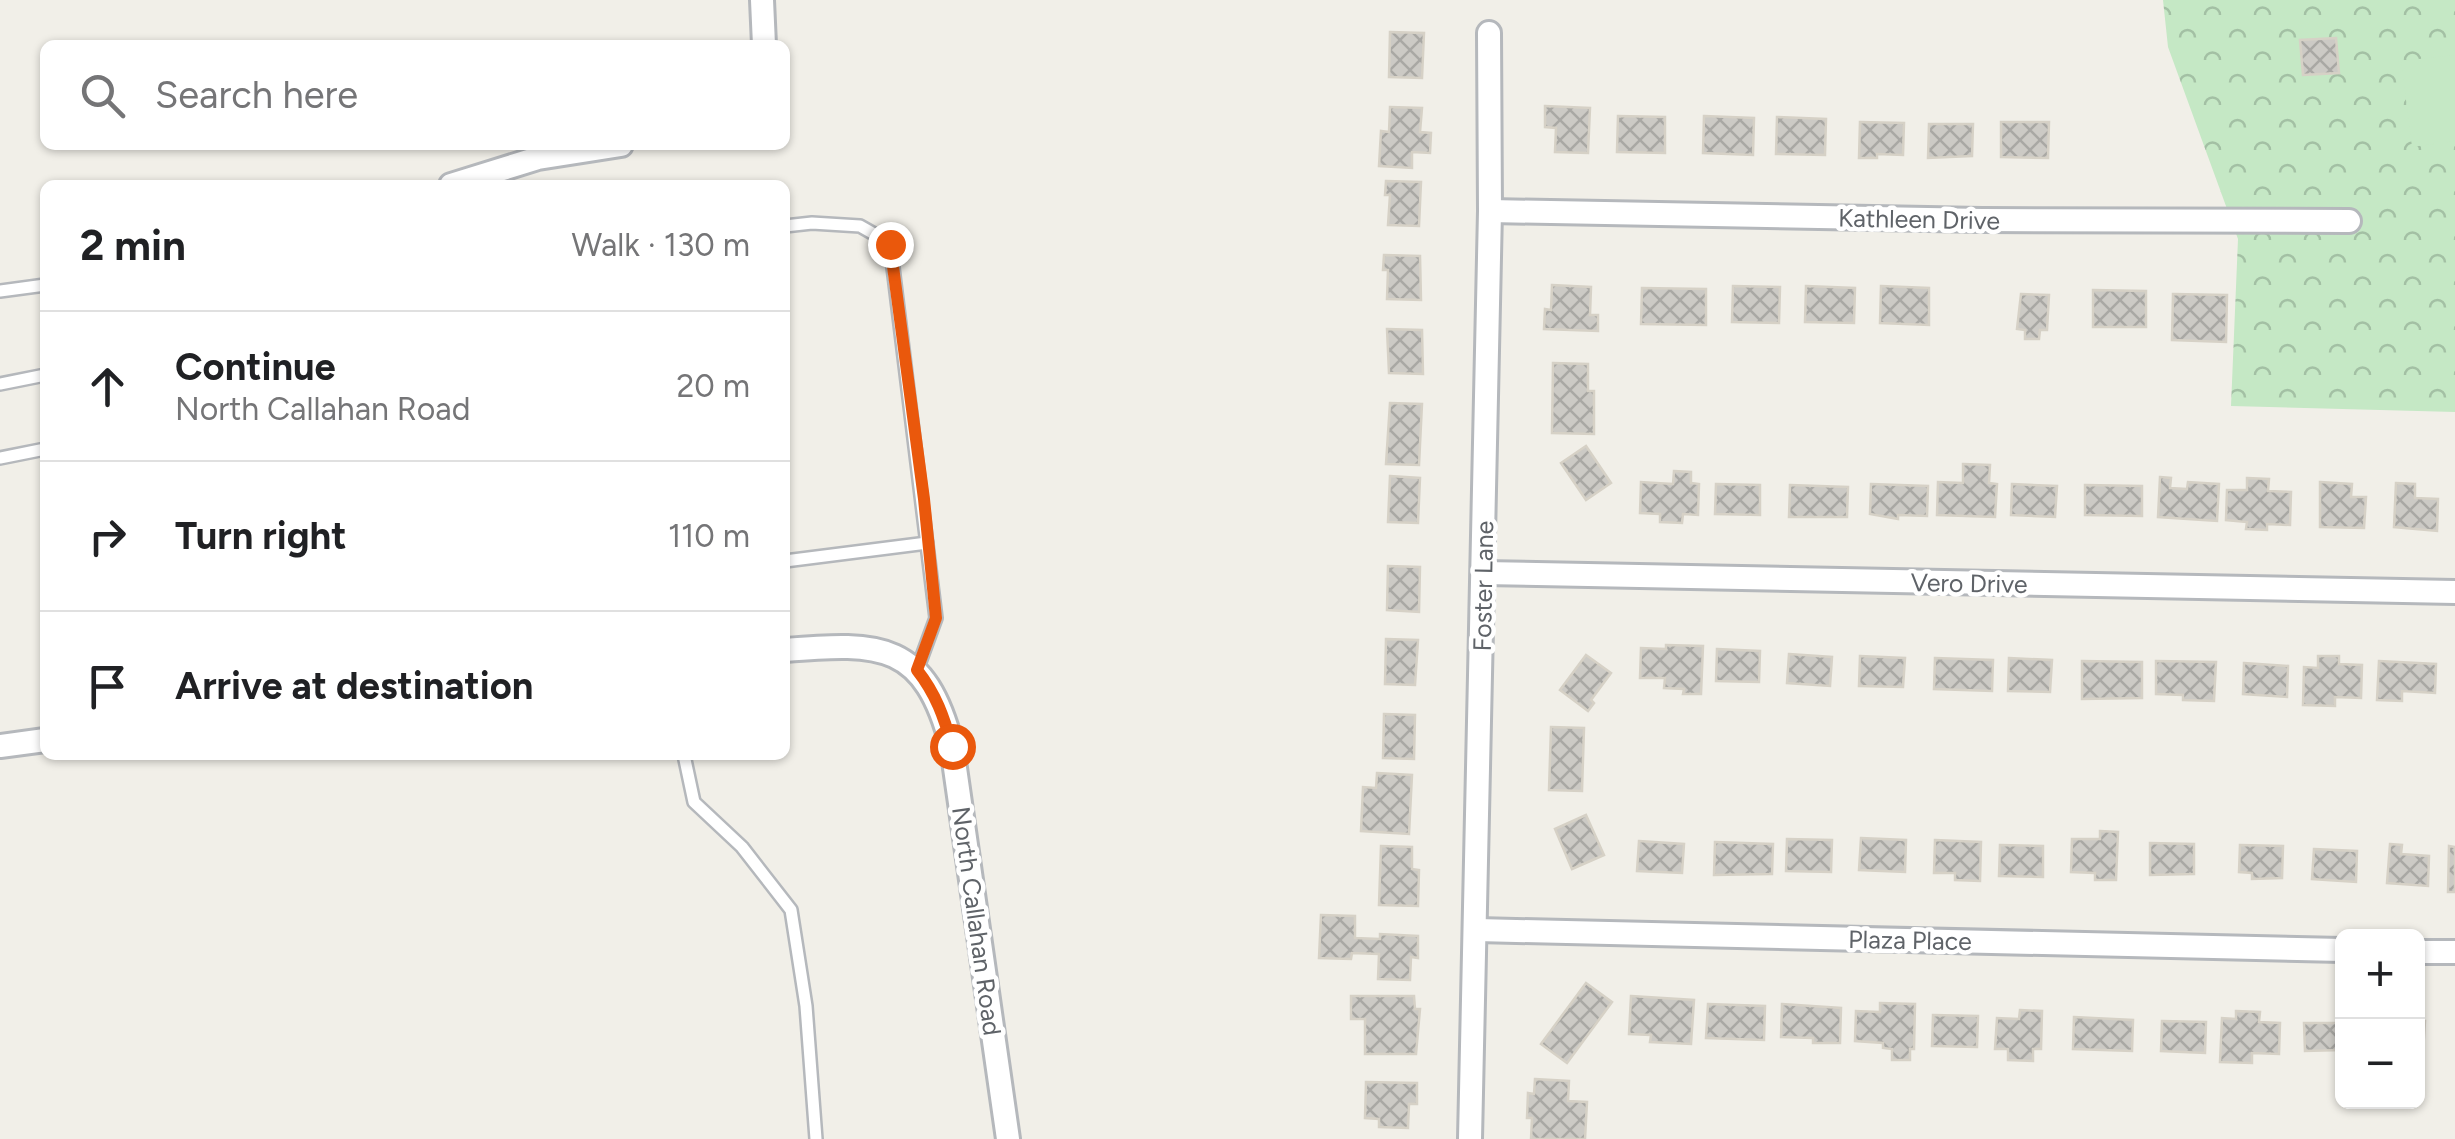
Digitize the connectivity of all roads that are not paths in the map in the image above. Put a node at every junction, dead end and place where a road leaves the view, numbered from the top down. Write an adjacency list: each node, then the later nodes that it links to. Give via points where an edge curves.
1 (762, 0): 3 (street)
2 (1489, 34): 6 (street, Foster Lane)
3 (764, 40)
4 (589, 150): 5 (street)
5 (467, 180)
6 (1490, 211): 7 (street, Kathleen Drive); 17 (street, Foster Lane)
7 (2349, 221)
8 (790, 225): 15 (lane, via 860,226 890,244)
9 (40, 286): 10 (lane)
10 (0, 292)
11 (40, 375): 12 (lane)
12 (0, 384)
13 (40, 450): 14 (lane)
14 (0, 458)
15 (927, 543): 16 (lane); 20 (lane, via 936,618)
16 (790, 560)
17 (1484, 573): 18 (street, Vero Drive); 24 (street, Foster Lane)
18 (2455, 592)
19 (790, 650): 20 (street, via 847,644 888,652)
20 (917, 670): 29 (street, North Callahan Road, via 944,714 952,746)
21 (40, 741): 22 (street)
22 (0, 746)
23 (685, 760): 28 (lane, via 694,802 742,847 791,910)
24 (1477, 930): 25 (street, Plaza Place); 30 (street, Foster Lane)
25 (2335, 950)
26 (2425, 952): 27 (street)
27 (2455, 952)
28 (816, 1139)
29 (1008, 1139)
30 (1470, 1139)

